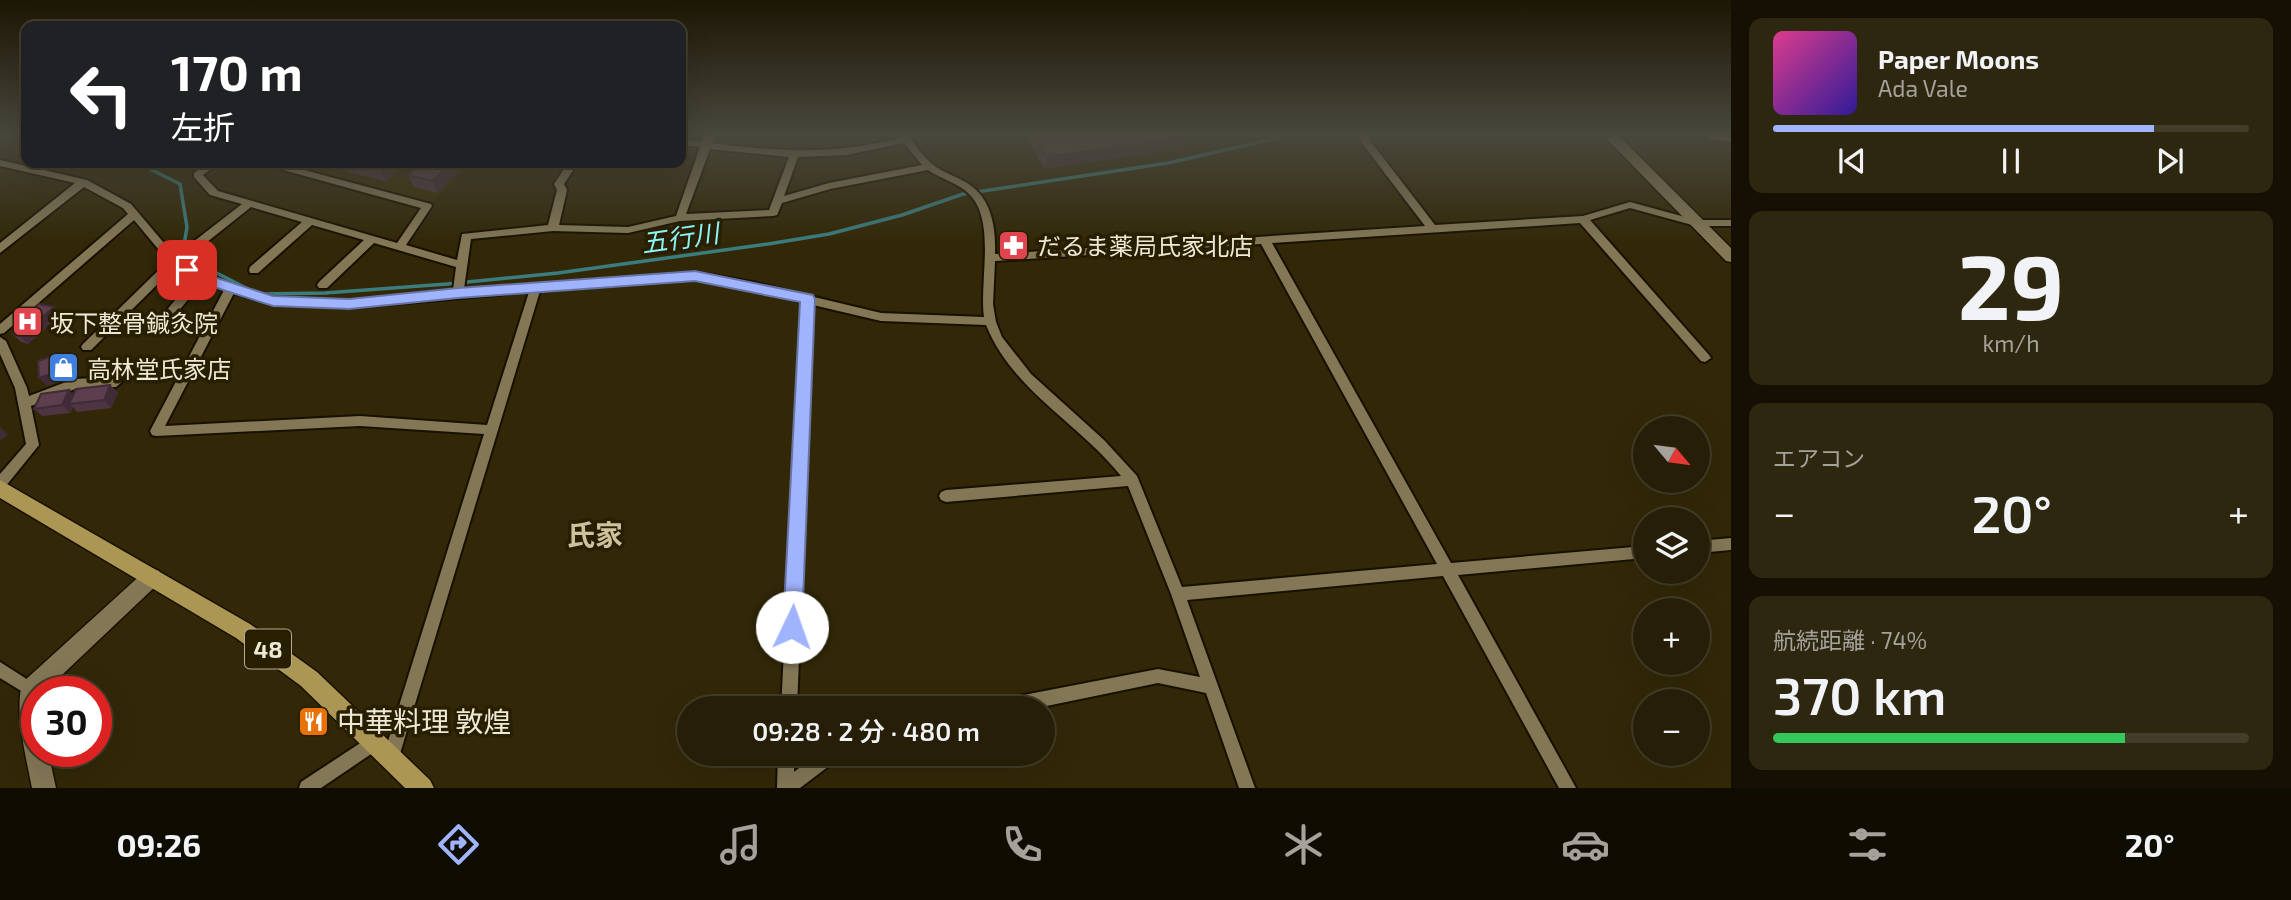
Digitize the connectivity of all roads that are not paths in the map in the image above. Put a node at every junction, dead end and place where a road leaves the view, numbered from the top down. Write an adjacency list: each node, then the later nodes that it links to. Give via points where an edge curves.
1 (34, 171): 11 (street)
2 (203, 171): 13 (street, via 197,175 214,193)
3 (297, 171): 24 (street, via 427,206)
4 (568, 171): 20 (street, via 559,184 562,190)
5 (698, 171): 15 (street)
6 (788, 171): 12 (street)
7 (909, 171): 12 (street)
8 (937, 171): 27 (street, via 970,187 980,200 989,224)
9 (1388, 171): 21 (street)
10 (1645, 171): 18 (street)
11 (83, 182): 14 (street); 25 (street)
12 (777, 201): 15 (street, via 773,213)
13 (249, 204): 17 (street); 28 (street)
14 (134, 214): 28 (street); 39 (street)
15 (680, 218): 20 (street, via 628,230)
16 (1583, 219): 18 (street, via 1630,205); 21 (street); 42 (street)
17 (310, 221): 22 (street); 30 (street)
18 (1696, 223): 19 (street); 26 (street)
19 (1731, 223)
20 (553, 228): 29 (street, via 466,236)
21 (1432, 228): 23 (street)
22 (372, 239): 24 (street); 32 (street)
23 (1264, 239): 27 (street); 52 (street)
24 (399, 247): 29 (street)
25 (0, 249)
26 (1731, 257)
27 (989, 258): 37 (street)
28 (174, 262): 31 (street); 41 (street)
29 (461, 265): 35 (street)
30 (254, 270)
31 (201, 277): 33 (street); 38 (street)
32 (323, 285)
33 (231, 287): 35 (street, via 273,301 349,304); 45 (street, via 156,431 360,421)
34 (536, 287): 35 (street); 36 (street, via 695,276); 45 (street)
35 (458, 293)
36 (808, 299): 37 (street, via 881,317); 59 (street)
37 (989, 321): 46 (street, via 1016,366 1121,465)
38 (157, 329)
39 (0, 330)
40 (0, 341): 44 (street)
41 (87, 347)
42 (1705, 358)
43 (116, 382): 44 (street, via 74,384)
44 (25, 403): 47 (street, via 33,445)
45 (492, 430): 62 (street)
46 (1132, 481): 48 (street); 54 (street)
47 (0, 485): 53 (main road, 48)
48 (946, 496)
49 (1731, 544): 50 (street)
50 (1710, 546)
51 (1633, 553): 52 (street)
52 (1447, 569): 54 (street); 71 (street)
53 (152, 576): 56 (street); 61 (main road, 48, via 243,631 309,679)
54 (1178, 594): 58 (street)
55 (0, 669): 57 (street)
56 (46, 676)
57 (21, 683)
58 (1212, 687): 60 (street, via 1158,676); 70 (street)
59 (790, 696)
60 (1055, 697)
61 (374, 741): 62 (main road, 48); 67 (street)
62 (391, 757): 68 (main road, 48)
63 (786, 766): 69 (street)
64 (815, 766): 69 (street)
65 (40, 767): 66 (street)
66 (44, 788)
67 (307, 788)
68 (422, 788)
69 (785, 788)
70 (1247, 788)
71 (1568, 788)

